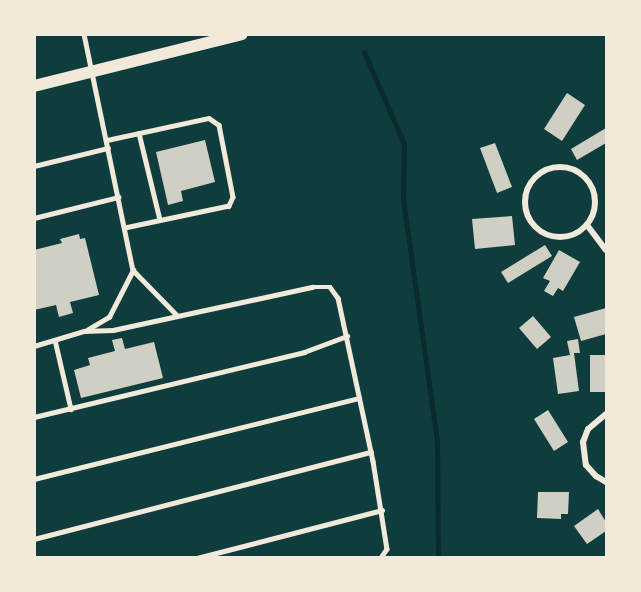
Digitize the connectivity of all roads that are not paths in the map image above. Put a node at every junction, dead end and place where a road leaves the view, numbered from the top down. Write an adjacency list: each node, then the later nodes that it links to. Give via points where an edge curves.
1 (84, 34): 3 (lane)
2 (242, 34): 3 (main road)
3 (93, 72): 4 (main road); 6 (lane)
4 (34, 86)
5 (139, 133): 6 (lane); 11 (lane); 11 (lane, via 209,118 219,125 233,197 229,206)
6 (106, 140): 7 (lane)
7 (108, 148): 8 (lane); 9 (lane)
8 (34, 166)
9 (118, 197): 10 (lane); 13 (lane)
10 (34, 218)
11 (160, 220): 13 (lane)
12 (587, 225): 12 (street, via 594,213 595,195 582,174 563,166 538,173 525,195 528,219 538,230 563,237 578,233); 14 (street)
13 (124, 228): 15 (lane)
14 (606, 250)
15 (134, 270): 16 (lane); 17 (lane, via 109,317)
16 (176, 314): 17 (lane, via 113,330); 18 (lane, via 312,286 330,287 338,298)
17 (84, 331): 19 (lane)
18 (347, 336): 21 (lane); 22 (lane, via 304,352)
19 (55, 340): 20 (lane); 22 (lane)
20 (34, 346)
21 (359, 398): 25 (lane); 26 (lane)
22 (71, 408): 24 (lane)
23 (606, 414): 27 (street, via 588,429 583,442 586,465)
24 (34, 417)
25 (371, 452): 28 (lane); 29 (lane)
26 (34, 479)
27 (606, 482)
28 (382, 510): 30 (lane); 31 (lane, via 387,549)
29 (34, 539)
30 (197, 558)
31 (381, 558)

